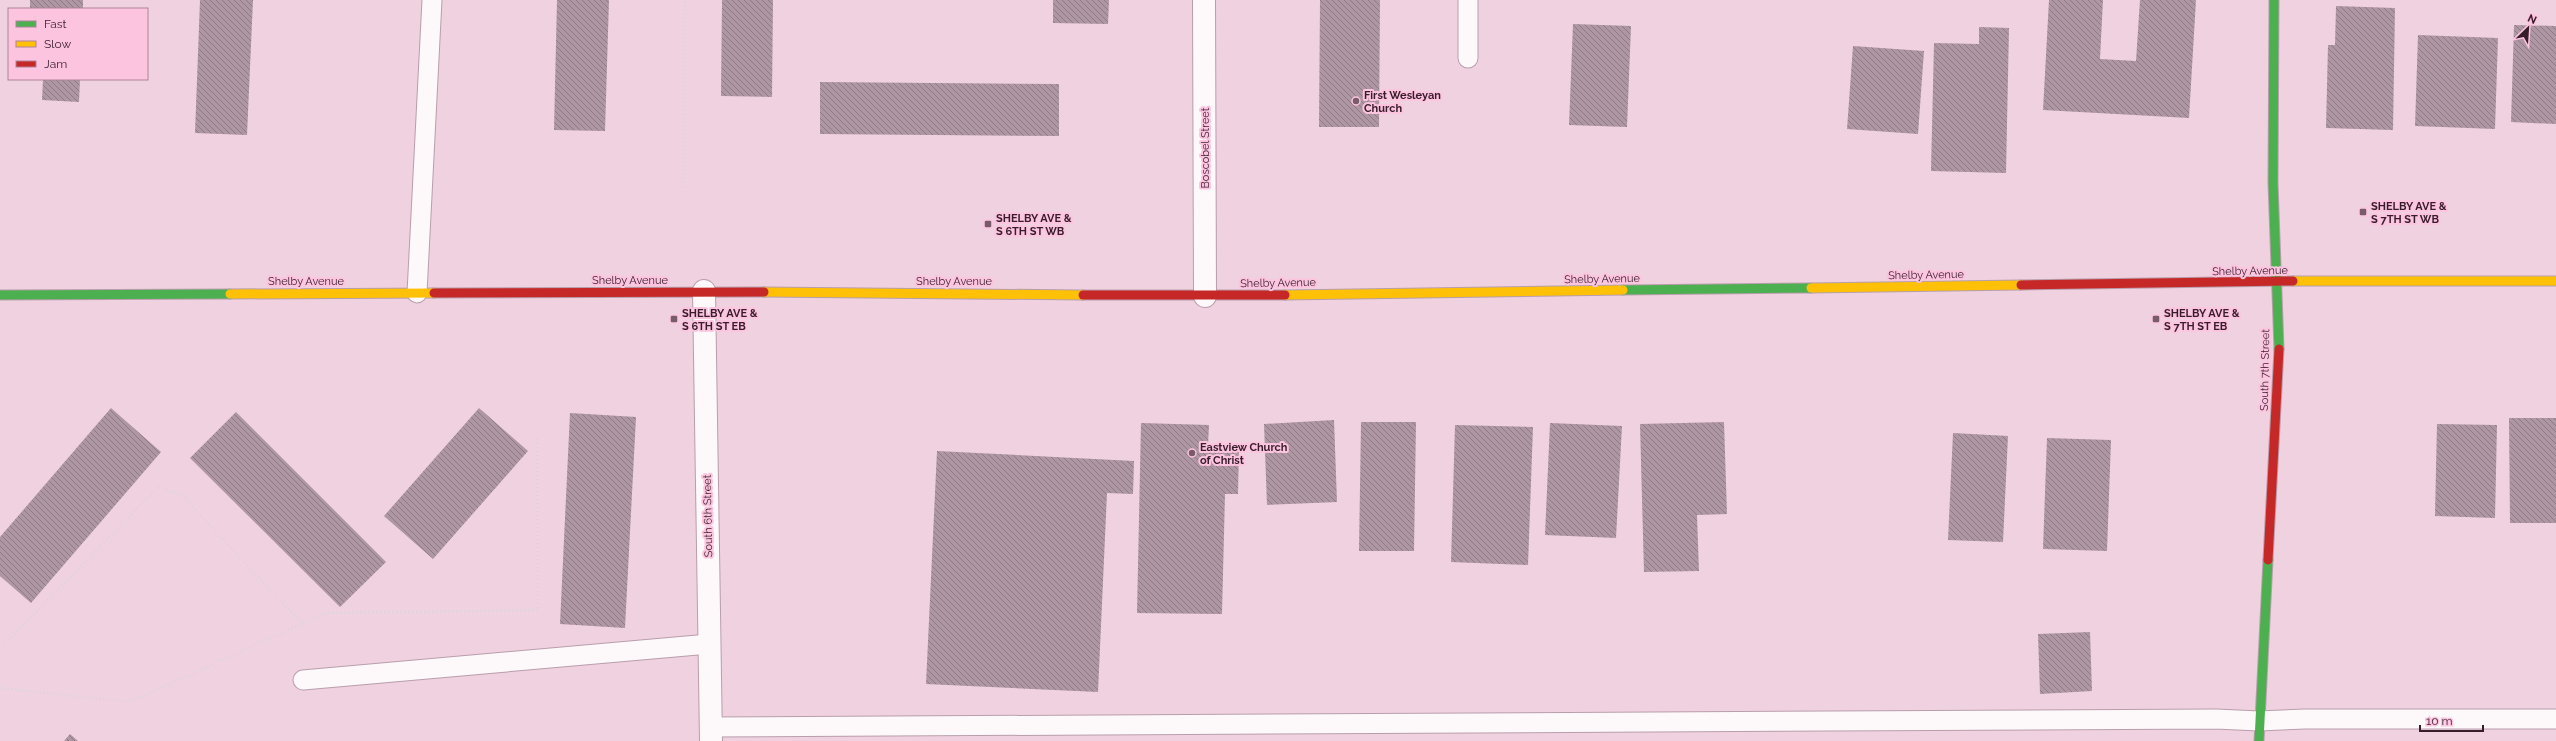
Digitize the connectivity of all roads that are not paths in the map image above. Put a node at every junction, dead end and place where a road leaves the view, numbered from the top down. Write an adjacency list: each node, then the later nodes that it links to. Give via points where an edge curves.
1 (432, 0): 9 (lane)
2 (1204, 0): 11 (street, Boscobel Street)
3 (1468, 0): 5 (lane)
4 (2274, 0): 7 (street, South 7th Street, via 2273,183)
5 (1468, 58)
6 (2556, 281): 7 (street, Shelby Avenue)
7 (2276, 283): 11 (street, Shelby Avenue); 15 (street, South 7th Street, via 2280,355)
8 (704, 291): 9 (street, Shelby Avenue); 11 (street, Shelby Avenue); 12 (street, South 6th Street)
9 (418, 293): 10 (street, Shelby Avenue)
10 (0, 295)
11 (1206, 296)
12 (709, 644): 13 (lane); 16 (street, South 6th Street)
13 (304, 680)
14 (2556, 719): 15 (lane)
15 (2259, 721): 16 (lane, via 2216,719); 17 (street, South 7th Street)
16 (711, 734)
17 (2259, 741)

